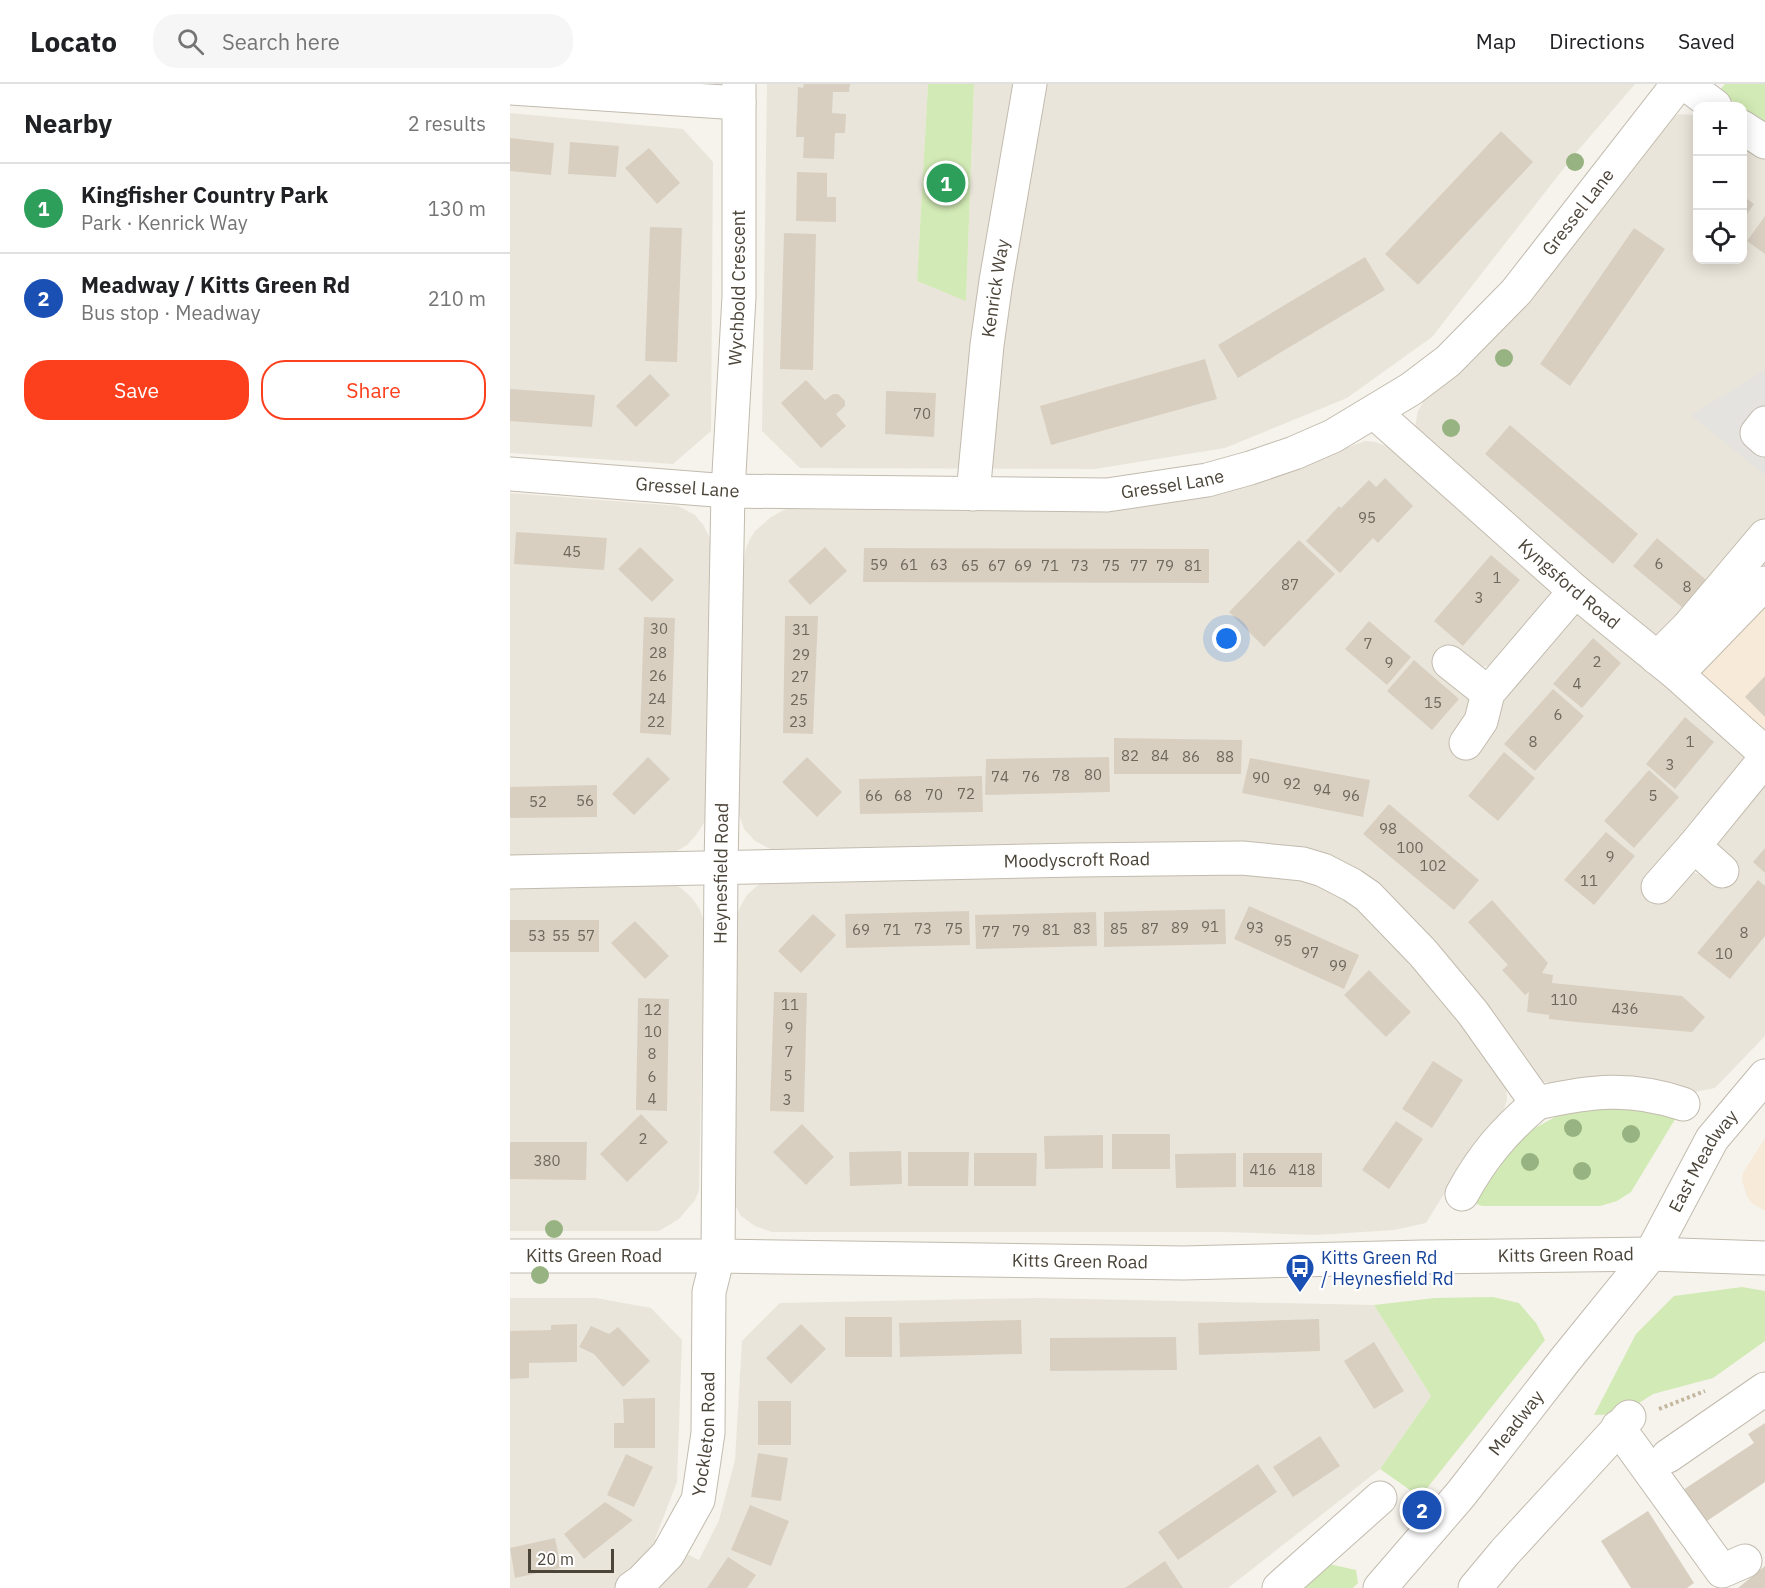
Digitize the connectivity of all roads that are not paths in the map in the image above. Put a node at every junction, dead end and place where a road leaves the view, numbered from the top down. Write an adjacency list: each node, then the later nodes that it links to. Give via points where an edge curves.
1 (1030, 84): 14 (street, Kenrick Way, via 993,302)
2 (1678, 84): 9 (street, Gressel Lane, via 1516,292 1448,360)
3 (1686, 84): 6 (street)
4 (510, 88): 5 (street)
5 (739, 93): 13 (street, Wychbold Crescent, via 739,297)
6 (1710, 102)
7 (1747, 130): 8 (street)
8 (1765, 142)
9 (1374, 412): 14 (street, Gressel Lane, via 1294,453 1207,480 1107,495); 17 (street, Kyngsford Road)
10 (1765, 423): 11 (street, via 1757,433)
11 (1765, 440)
12 (510, 474): 13 (street, Gressel Lane)
13 (728, 491): 14 (street, Gressel Lane); 25 (street, Heynesfield Road)
14 (973, 494)
15 (1765, 536): 19 (street, via 1689,626)
16 (1765, 583): 19 (street)
17 (1575, 591): 19 (street, Kyngsford Road); 20 (street)
18 (1449, 662): 20 (street)
19 (1667, 666): 22 (street, Kyngsford Road)
20 (1488, 693): 21 (street, via 1481,721)
21 (1466, 743)
22 (1765, 753)
23 (1765, 759): 24 (street)
24 (1694, 846): 26 (street); 28 (street)
25 (720, 867): 27 (street, Moodyscroft Road); 30 (street, Moodyscroft Road, via 1242,858 1303,864 1323,870 1368,896 1473,1013); 35 (street, Heynesfield Road)
26 (1722, 871)
27 (510, 872)
28 (1658, 886)
29 (1765, 1076): 33 (street, East Meadway, via 1712,1139)
30 (1537, 1103): 31 (street, via 1604,1091 1657,1095); 32 (street, via 1499,1137)
31 (1683, 1104)
32 (1462, 1194)
33 (1651, 1254): 35 (street, Kitts Green Road, via 1183,1263); 36 (street, Kitts Green Road); 43 (street, Meadway, via 1461,1494)
34 (510, 1256): 35 (street, Kitts Green Road)
35 (717, 1256): 41 (street, Yockleton Road, via 709,1292 708,1433 698,1500 668,1554)
36 (1765, 1258)
37 (1765, 1389): 38 (street)
38 (1668, 1456)
39 (1380, 1498): 42 (street)
40 (1745, 1561): 44 (street, via 1722,1571 1624,1422)
41 (632, 1588)
42 (1279, 1588)
43 (1380, 1588)
44 (1475, 1588)

